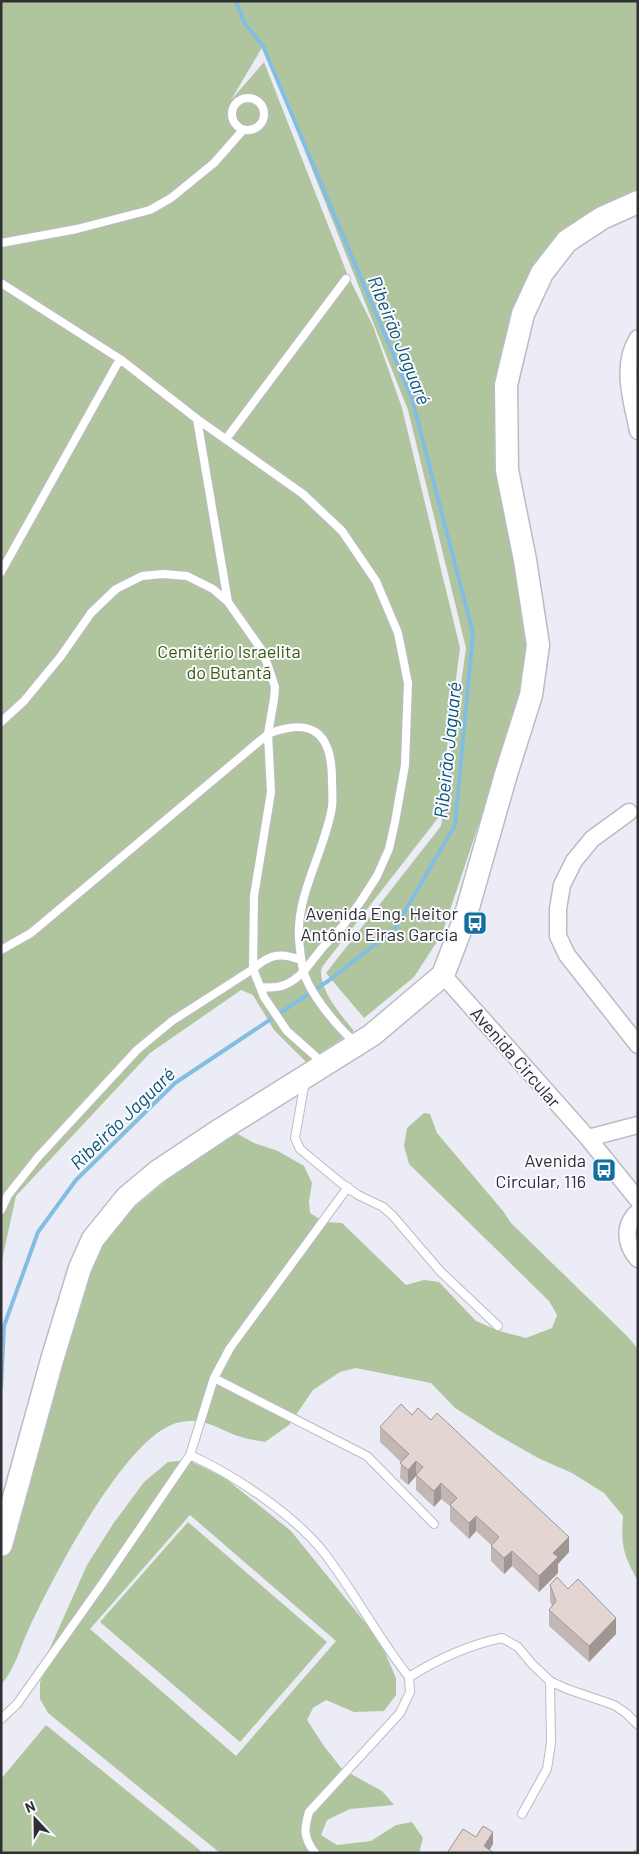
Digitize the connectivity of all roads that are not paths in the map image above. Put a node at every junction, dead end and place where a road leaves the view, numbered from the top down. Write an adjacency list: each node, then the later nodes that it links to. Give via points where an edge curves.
1 (244, 130): 1 (lane, via 259,127 264,119 264,108 252,98 241,100 232,113 235,124); 3 (lane, via 214,163 171,198 150,210 77,229)
2 (638, 202): 20 (main road, via 602,218 567,242 542,273 523,314 506,385 507,470 538,645 531,695 465,918)
3 (1, 243)
4 (346, 279): 10 (lane)
5 (1, 283): 7 (lane)
6 (638, 338): 9 (street, via 631,348 627,368)
7 (120, 359): 8 (lane); 11 (lane)
8 (198, 419): 10 (lane); 12 (lane)
9 (638, 431)
10 (226, 439): 19 (lane, via 303,494 342,531 376,581 398,633 408,684 405,765 389,849 361,901)
11 (1, 572)
12 (228, 602): 13 (lane, via 187,576 142,576 116,588 91,613 24,701); 14 (lane, via 261,649 275,687)
13 (1, 722)
14 (268, 734): 16 (lane, via 31,933); 17 (lane, via 295,726 318,732 332,764 332,806 302,904); 18 (lane, via 270,792 254,896)
15 (629, 812): 23 (street, via 592,838 574,861 562,885 558,936 567,955)
16 (1, 950)
17 (301, 960): 18 (lane, via 289,955 275,956 263,960); 19 (lane)
18 (253, 969): 21 (lane); 30 (lane, via 172,1021 137,1050 39,1156 8,1195)
19 (304, 971): 21 (lane, via 285,986); 22 (lane, via 326,1010)
20 (443, 975): 22 (main road); 27 (street, Avenida Circular)
21 (261, 987): 24 (lane, via 264,997 287,1031)
22 (358, 1045): 24 (main road)
23 (638, 1045)
24 (325, 1065): 25 (main road)
25 (306, 1076): 28 (lane, via 296,1143); 37 (main road, via 157,1172 127,1197 93,1239 80,1268 52,1360)
26 (638, 1125): 27 (street)
27 (588, 1138): 29 (street, Avenida Circular)
28 (348, 1187): 33 (lane, via 393,1216 440,1271); 34 (lane, via 230,1348)
29 (638, 1200)
30 (1, 1210)
31 (638, 1212): 32 (street, via 629,1223 627,1233 632,1253)
32 (638, 1259)
33 (498, 1326)
34 (214, 1378): 35 (lane); 36 (lane, via 368,1456)
35 (190, 1455): 38 (lane, via 216,1468 288,1516 324,1553); 40 (lane, via 17,1704)
36 (434, 1524)
37 (1, 1545)
38 (409, 1678): 39 (lane, via 434,1661 502,1638 518,1647); 43 (lane, via 410,1692 400,1713 309,1812 304,1829)
39 (550, 1681): 41 (lane, via 614,1705); 42 (lane, via 551,1743 547,1770)
40 (1, 1720)
41 (638, 1725)
42 (522, 1814)
43 (315, 1853)

